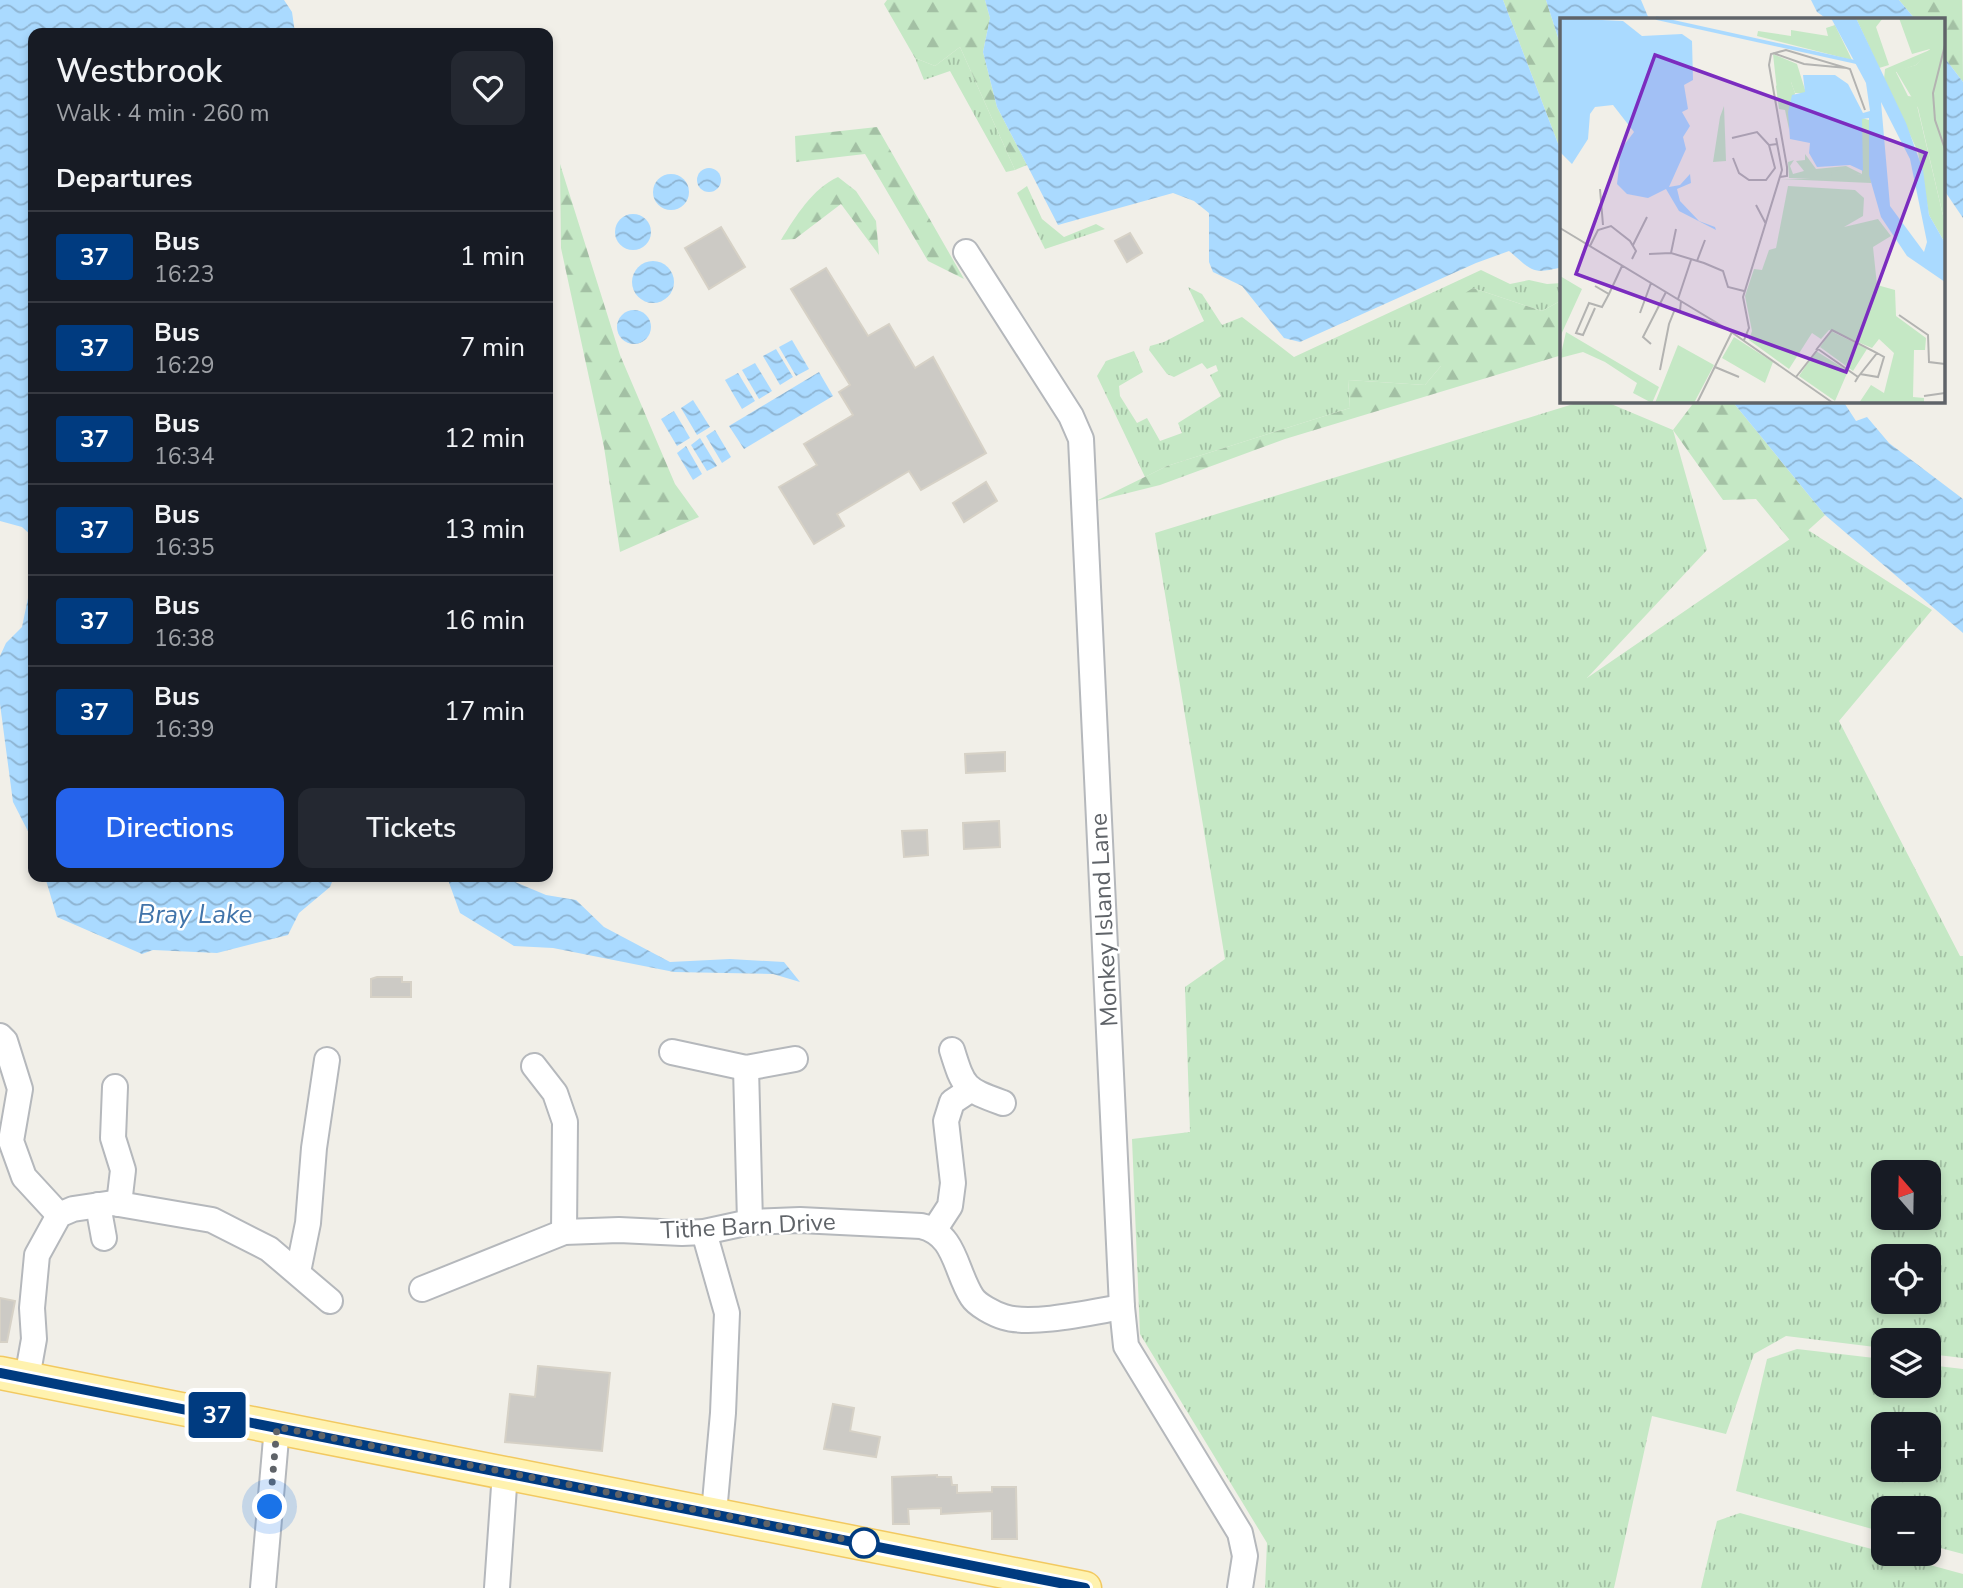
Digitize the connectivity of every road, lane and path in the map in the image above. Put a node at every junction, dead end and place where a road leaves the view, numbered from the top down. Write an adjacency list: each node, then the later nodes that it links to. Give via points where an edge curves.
1 (966, 253): 23 (street, Monkey Island Lane, via 1071,416 1081,439)
2 (0, 1036): 12 (street, via 20,1089)
3 (952, 1050): 10 (street, via 960,1077)
4 (672, 1052): 8 (street)
5 (795, 1059): 8 (street)
6 (327, 1060): 20 (street)
7 (534, 1066): 17 (street, via 555,1093 565,1122)
8 (746, 1068): 15 (street)
9 (116, 1087): 13 (street, via 113,1138 123,1170)
10 (970, 1090): 11 (street); 16 (street, via 952,1101 946,1121 953,1183 950,1206)
11 (1003, 1103)
12 (5, 1141): 14 (street, via 24,1177)
13 (109, 1205): 14 (street); 19 (street); 20 (street, via 212,1220 269,1249)
14 (59, 1214): 24 (street, via 37,1255 34,1339)
15 (750, 1222): 16 (street, Tithe Barn Drive, via 800,1220); 18 (street, Tithe Barn Drive)
16 (935, 1229): 23 (street, via 949,1246 973,1300 1003,1317 1020,1320)
17 (564, 1232): 18 (street, Tithe Barn Drive); 21 (street, Tithe Barn Drive)
18 (704, 1232): 27 (street, via 727,1313)
19 (104, 1238)
20 (298, 1272): 22 (street)
21 (422, 1289)
22 (330, 1301)
23 (1122, 1307): 31 (street, Monkey Island Lane, via 1126,1346 1240,1533 1245,1556)
24 (13, 1375): 25 (main road)
25 (277, 1427): 26 (main road); 28 (street)
26 (505, 1472): 27 (main road); 29 (street)
27 (714, 1513): 30 (main road)
28 (262, 1588)
29 (497, 1588)
30 (1085, 1588)
31 (1240, 1588)

